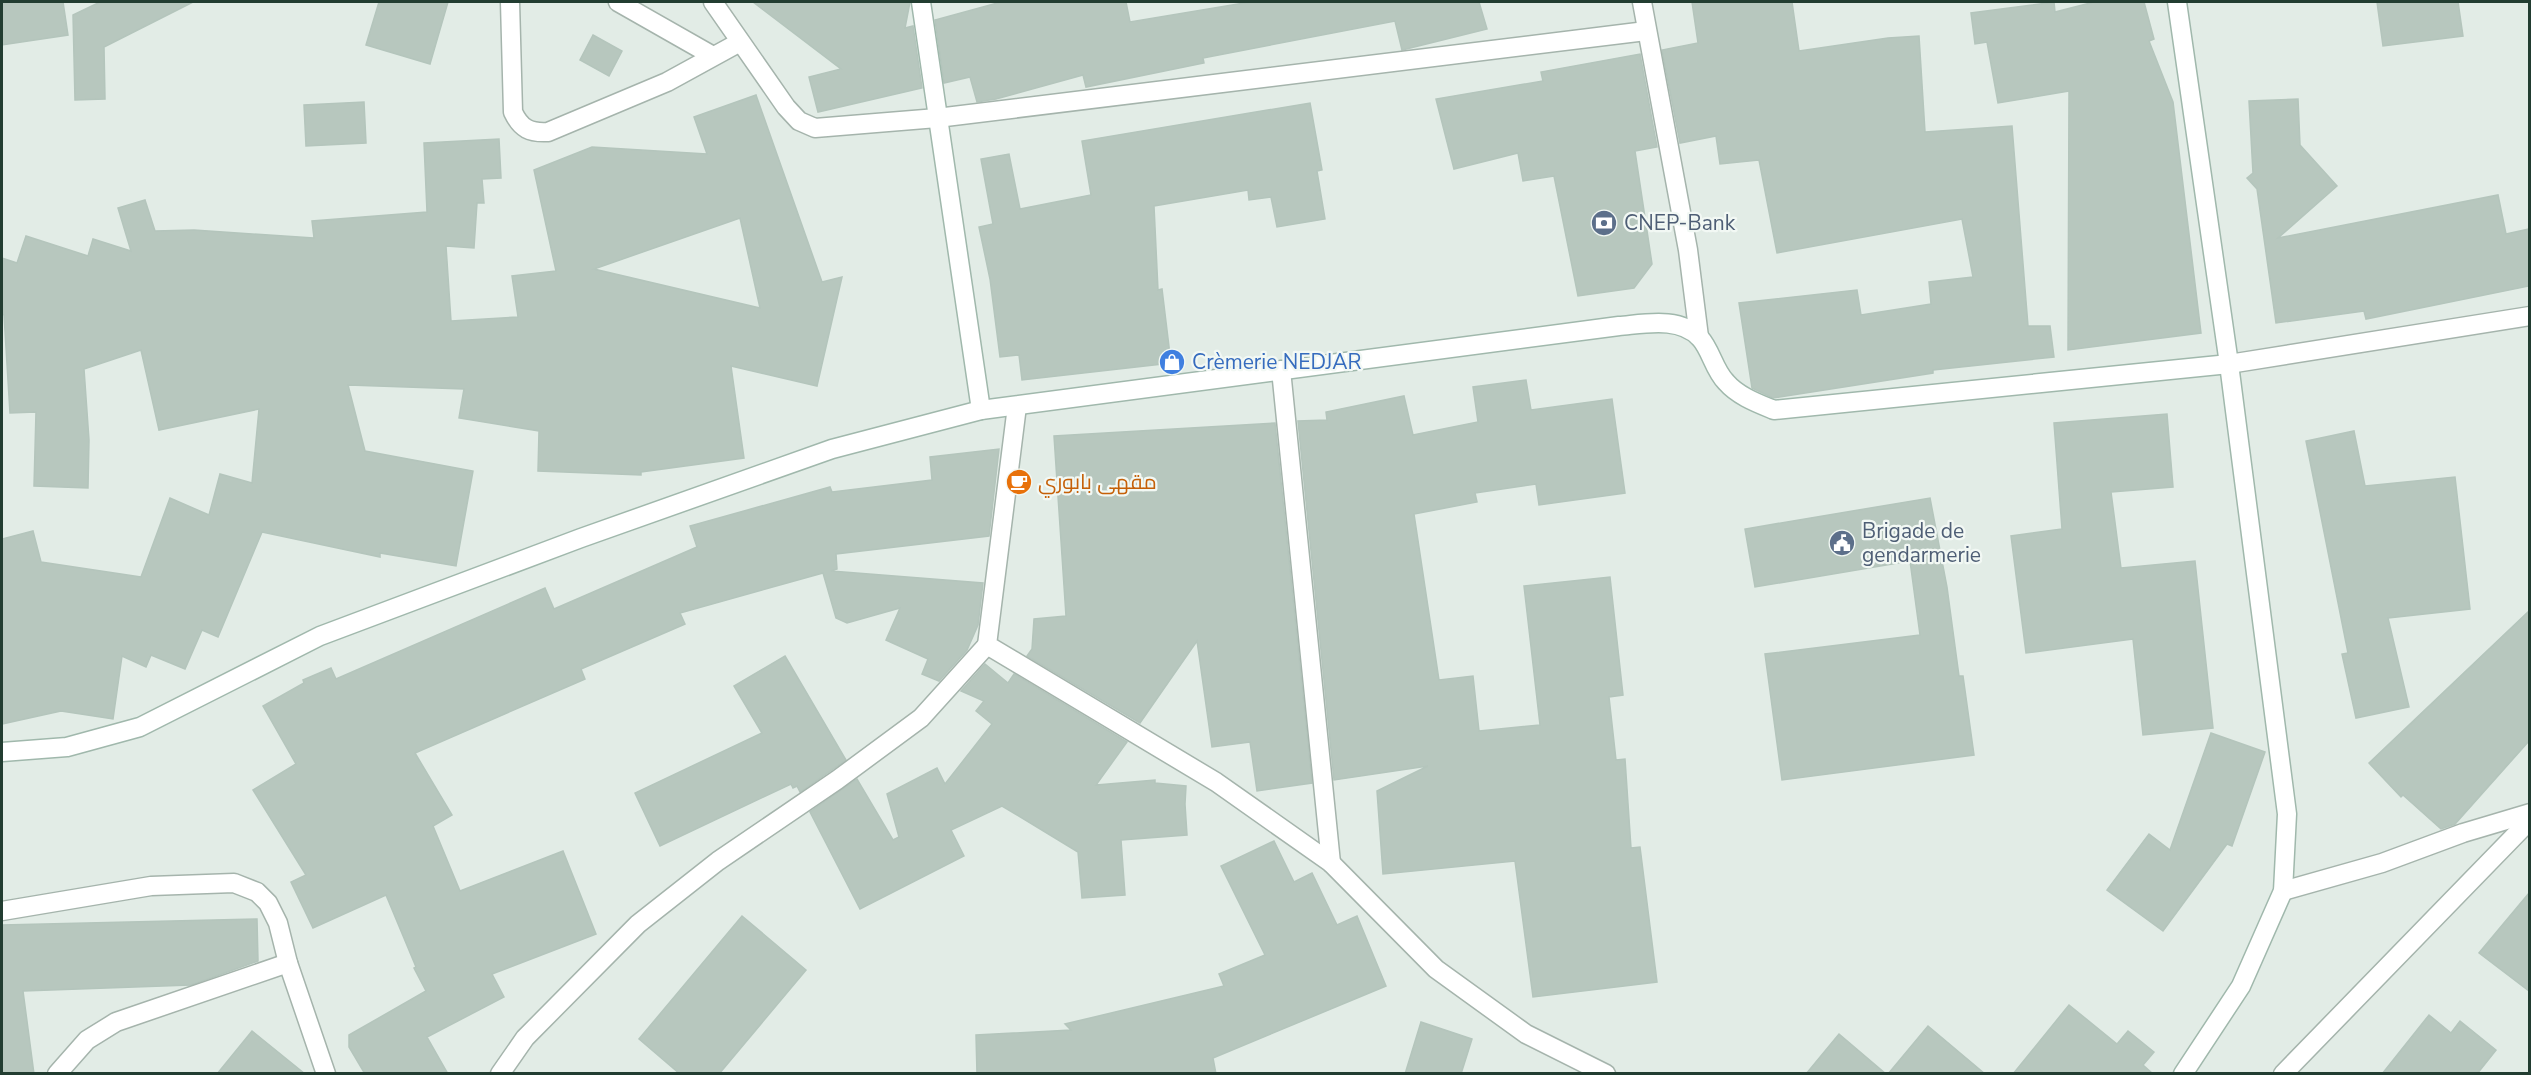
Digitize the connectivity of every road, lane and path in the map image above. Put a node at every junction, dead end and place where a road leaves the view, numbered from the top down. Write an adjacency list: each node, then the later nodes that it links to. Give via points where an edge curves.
1 (510, 2): 9 (street, via 513,112 519,124 532,133 548,132 667,82)
2 (618, 2): 9 (street)
3 (713, 2): 8 (street)
4 (921, 2): 10 (street)
5 (1642, 2): 7 (street)
6 (2177, 2): 13 (street)
7 (1646, 31): 10 (street); 12 (street, via 1688,250)
8 (740, 42): 9 (street); 10 (street, via 786,107 799,121 815,128)
9 (713, 56)
10 (937, 118): 16 (street)
11 (2529, 316): 13 (street)
12 (1699, 337): 13 (street, via 1726,382 1748,399 1774,410); 14 (street, via 1683,327 1662,322)
13 (2229, 364): 22 (street, via 2287,814)
14 (1281, 370): 15 (street); 21 (street)
15 (1017, 406): 16 (street); 17 (street)
16 (981, 410): 18 (street, via 832,449 320,636 140,727 67,747)
17 (987, 645): 21 (street, via 1216,782); 27 (street, via 921,718 718,861 638,924 525,1038)
18 (2, 752)
19 (2529, 813): 22 (street, via 2382,863)
20 (2529, 820): 30 (street)
21 (1331, 863): 28 (street, via 1436,969 1526,1034)
22 (2283, 891): 29 (street, via 2241,986)
23 (2, 911): 24 (street, via 151,886 234,883 257,892 268,903 278,922)
24 (288, 963): 25 (street, via 116,1022 87,1040); 26 (street)
25 (57, 1074)
26 (326, 1074)
27 (500, 1074)
28 (1606, 1074)
29 (2183, 1074)
30 (2283, 1074)

